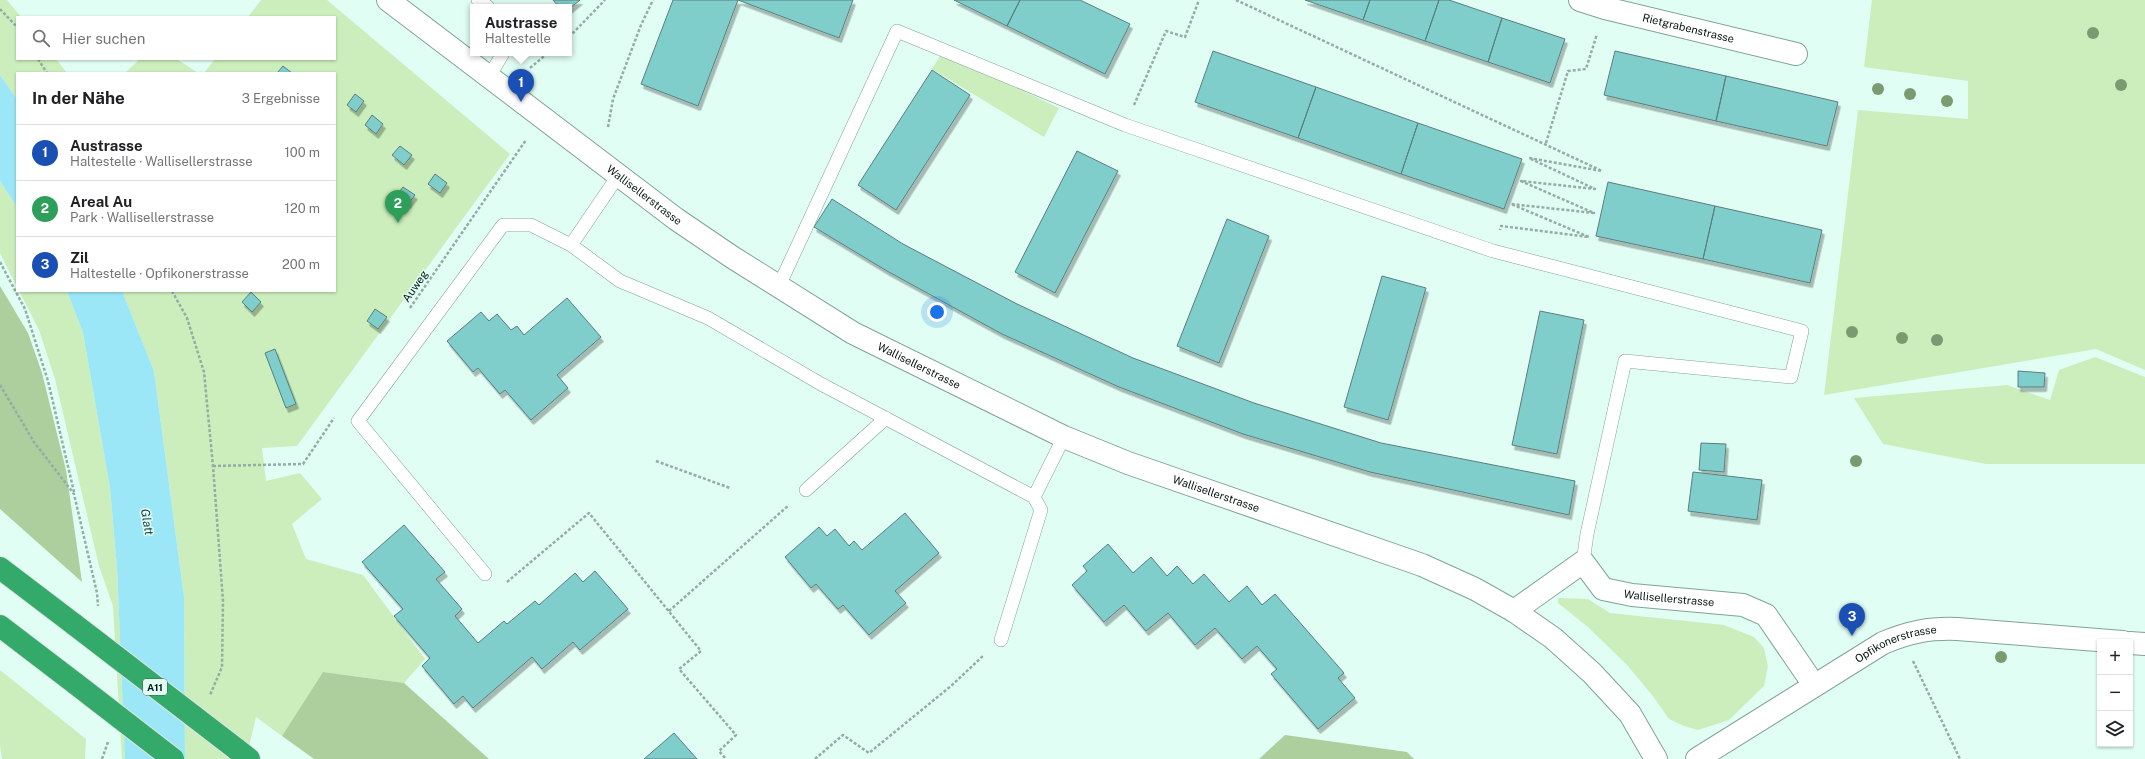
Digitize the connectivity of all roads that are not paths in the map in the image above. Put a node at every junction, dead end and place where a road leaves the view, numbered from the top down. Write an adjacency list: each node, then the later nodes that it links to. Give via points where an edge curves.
1 (388, 0): 5 (main road, Wallisellerstrasse)
2 (1580, 0): 3 (main road, Rietgrabenstrasse)
3 (1796, 54)
4 (501, 56): 5 (lane)
5 (489, 77): 6 (main road, Wallisellerstrasse)
6 (618, 176): 7 (lane); 8 (main road, Wallisellerstrasse)
7 (571, 245): 9 (lane, via 620,281 708,318 820,384); 15 (lane, via 531,225 503,224 358,421)
8 (778, 288): 10 (main road, Wallisellerstrasse, via 853,333); 13 (lane, via 897,31 1125,125 1493,251 1802,331 1791,378 1625,361)
9 (886, 418): 11 (lane); 12 (lane)
10 (1064, 437): 12 (lane); 16 (main road, Wallisellerstrasse, via 1136,466 1422,565 1475,589)
11 (806, 490)
12 (1034, 497): 18 (lane, via 1041,510)
13 (1583, 562): 16 (main road); 22 (main road, Wallisellerstrasse, via 1603,589 1632,596 1744,605 1766,615)
14 (0, 568): 23 (highway, A11, bridge)
15 (485, 574)
16 (1514, 611): 25 (main road, Wallisellerstrasse, via 1553,638 1592,673 1630,714)
17 (0, 626): 24 (highway, bridge)
18 (1001, 640)
19 (2097, 640): 22 (main road, Opfikonerstrasse, via 1932,628 1902,635 1883,643)
20 (2133, 642): 21 (main road)
21 (2145, 644)
22 (1814, 685): 26 (main road, Opfikonerstrasse)
23 (242, 754)
24 (173, 759)
25 (1656, 759)
26 (1697, 759)

